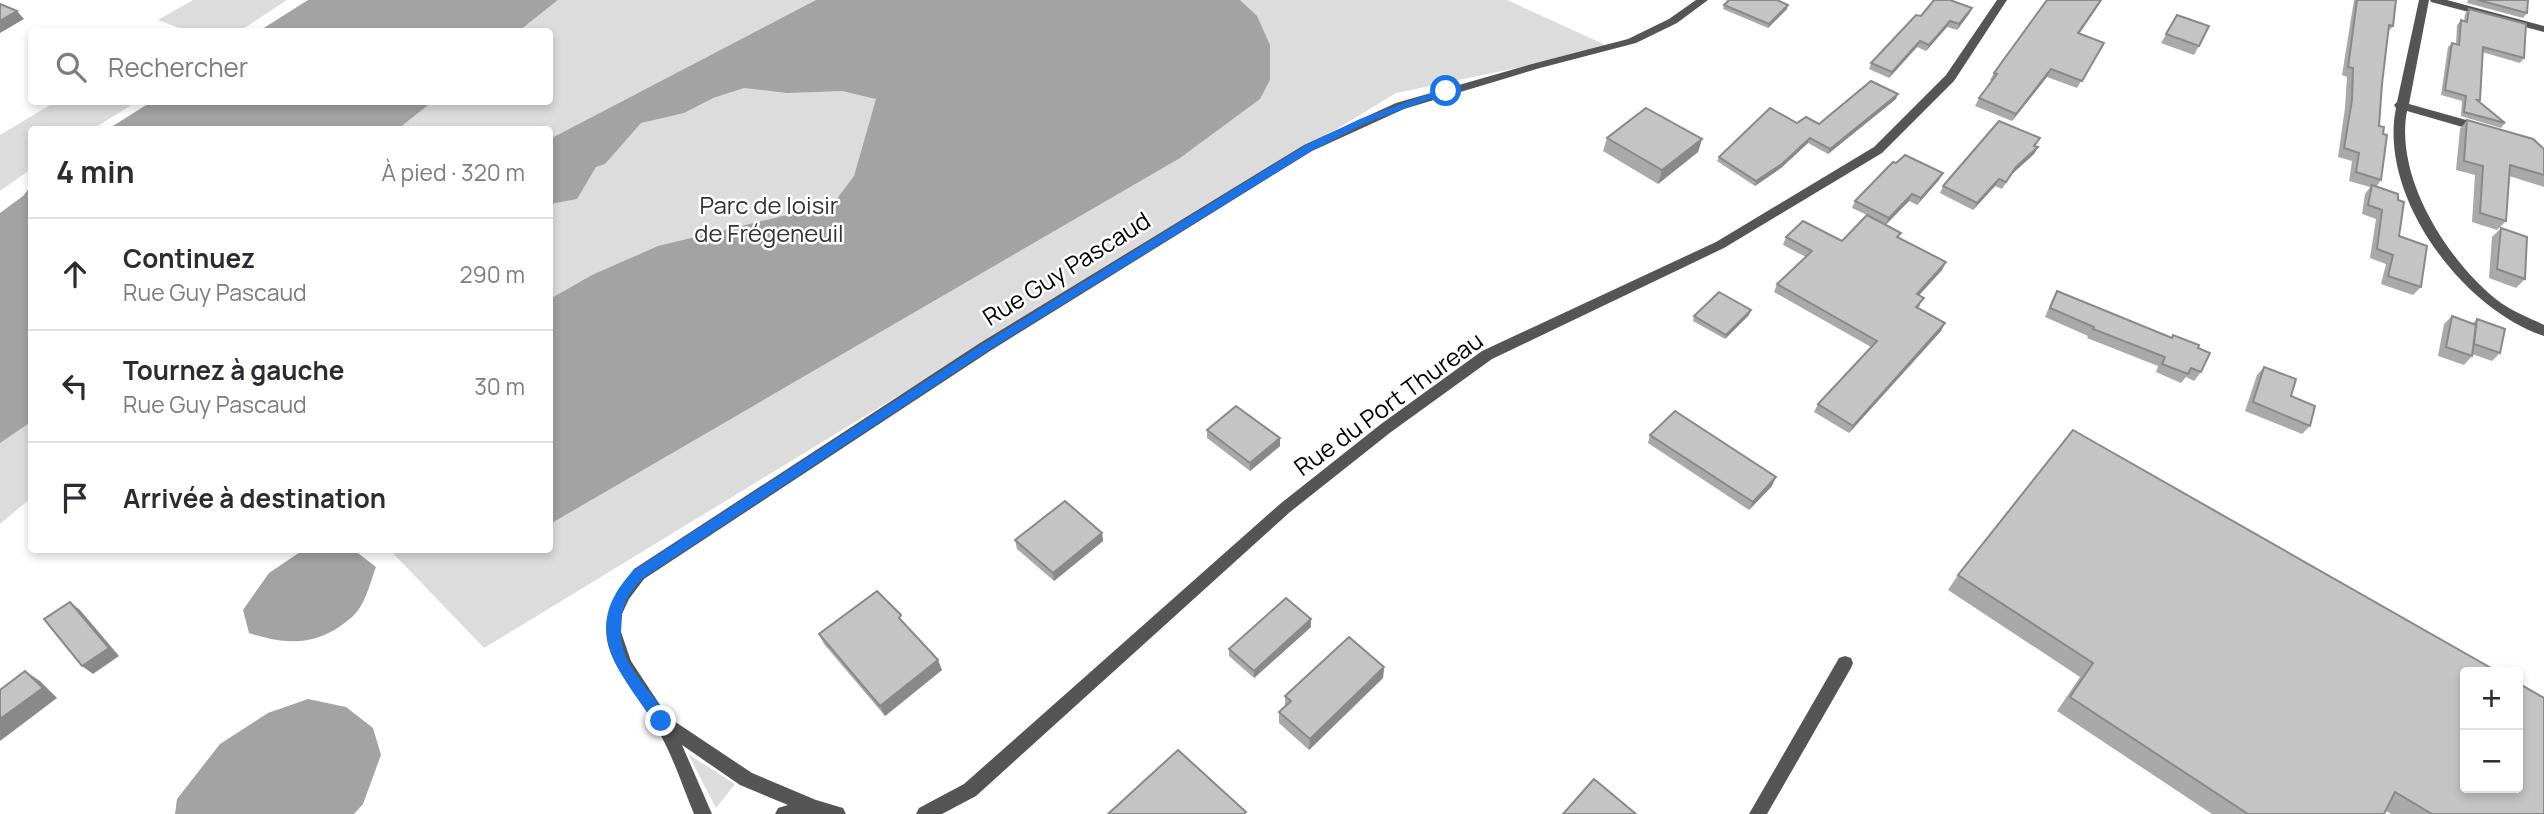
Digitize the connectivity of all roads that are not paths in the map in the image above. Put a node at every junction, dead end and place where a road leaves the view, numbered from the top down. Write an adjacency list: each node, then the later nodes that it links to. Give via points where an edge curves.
1 (1703, 0): 10 (street, Rue Guy Pascaud, via 1632,41 1411,102 1308,148 985,348 665,555 625,588 612,623 618,659)
2 (2002, 0): 15 (street, Rue du Port Thureau, via 1951,78 1878,150 1720,245 1487,355 1285,508 971,790)
3 (2424, 0): 6 (street)
4 (2435, 0): 5 (street)
5 (2544, 29)
6 (2400, 105): 7 (street); 8 (street, via 2399,141 2415,201 2446,254 2497,307)
7 (2495, 133)
8 (2544, 331)
9 (1845, 663): 16 (street)
10 (661, 721): 11 (street, Rue Guy Pascaud, via 746,779); 12 (street, Rue Guy Pascaud)
11 (815, 808): 13 (street); 14 (street, Rue Guy Pascaud)
12 (703, 814)
13 (784, 814)
14 (837, 814)
15 (925, 814)
16 (1758, 814)

